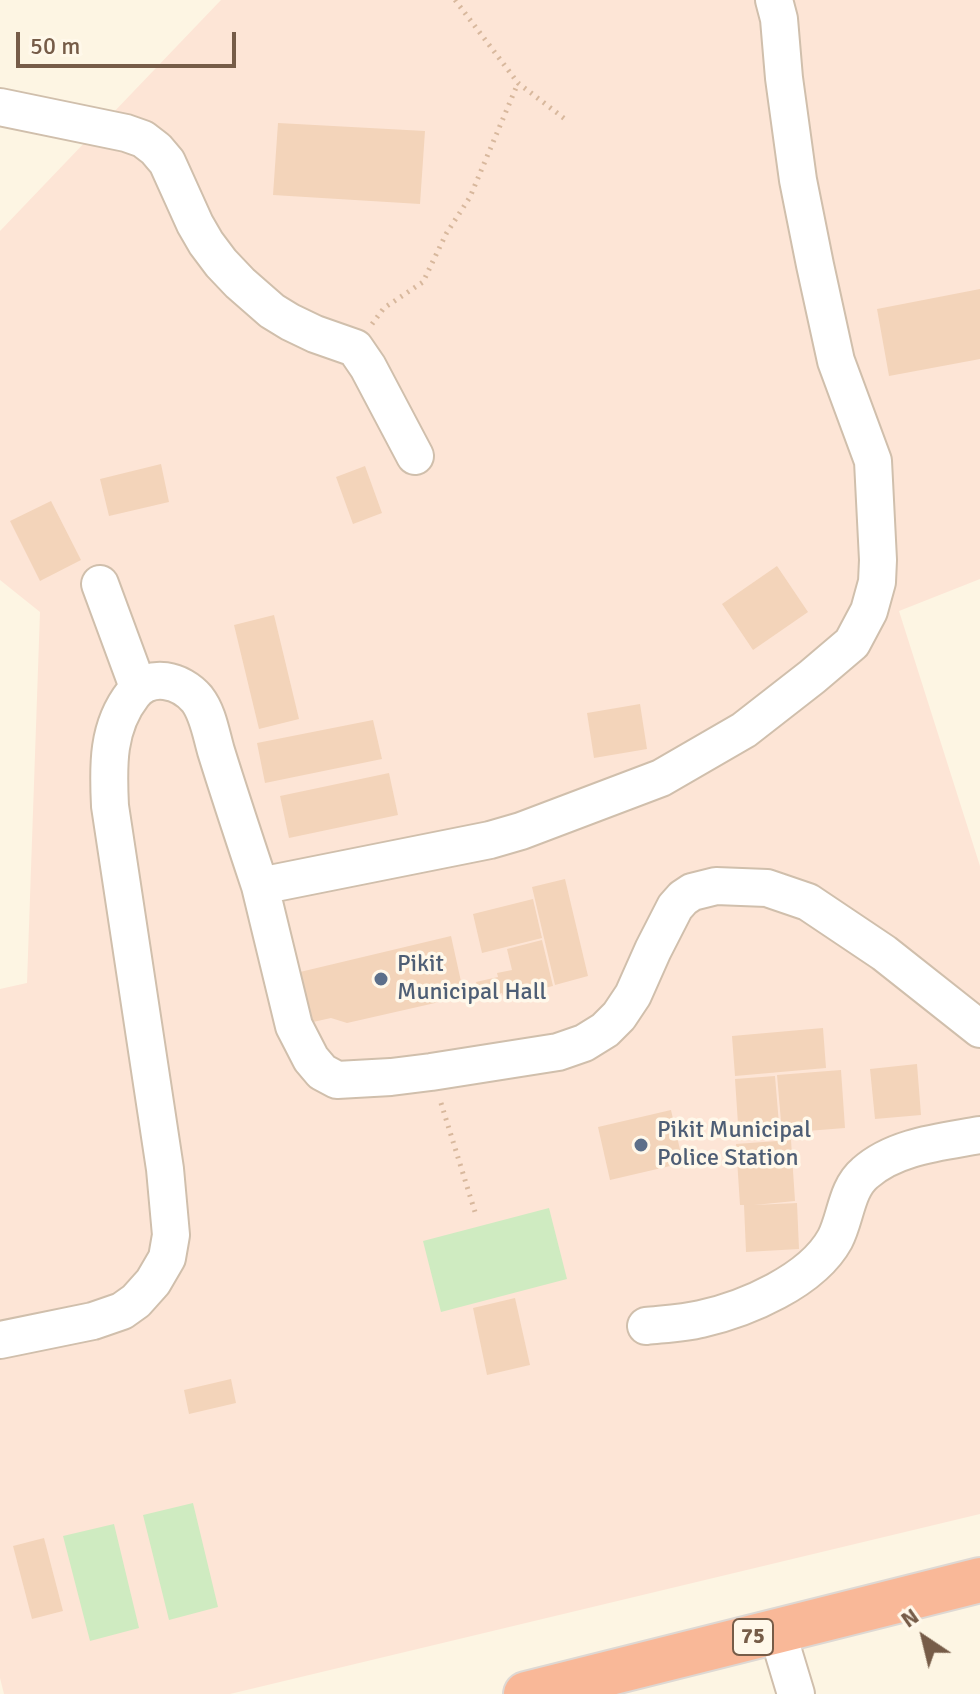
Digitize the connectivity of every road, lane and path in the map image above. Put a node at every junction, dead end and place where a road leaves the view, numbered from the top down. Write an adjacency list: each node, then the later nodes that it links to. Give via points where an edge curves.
1 (455, 0): 3 (path)
2 (774, 0): 10 (street, via 815,265 836,361 873,461 877,582 852,643 744,730 661,778 490,840)
3 (518, 83): 5 (path); 6 (path, via 470,197 423,282 384,308)
4 (0, 107): 6 (street, via 143,139 167,162 206,243 240,283 290,322)
5 (565, 119)
6 (355, 348): 7 (street)
7 (415, 456)
8 (100, 584): 9 (street)
9 (138, 687): 10 (street, via 176,682 198,700); 16 (street, via 116,726 109,752 109,794 165,1169 171,1235 167,1258 153,1282 122,1311)
10 (260, 886): 12 (street, via 294,1026 322,1072 337,1080)
11 (980, 1029): 12 (street, via 884,953 808,902 767,888 716,886 692,892 675,907 633,995 605,1030 558,1052)
12 (431, 1072): 14 (path)
13 (980, 1135): 15 (street, via 899,1153 866,1171 856,1181 826,1253 775,1290 745,1307 700,1320)
14 (475, 1212)
15 (646, 1326)
16 (0, 1340)
17 (980, 1580): 18 (highway, 75)
18 (777, 1631): 19 (highway, 75); 20 (street)
19 (526, 1694)
20 (796, 1694)

